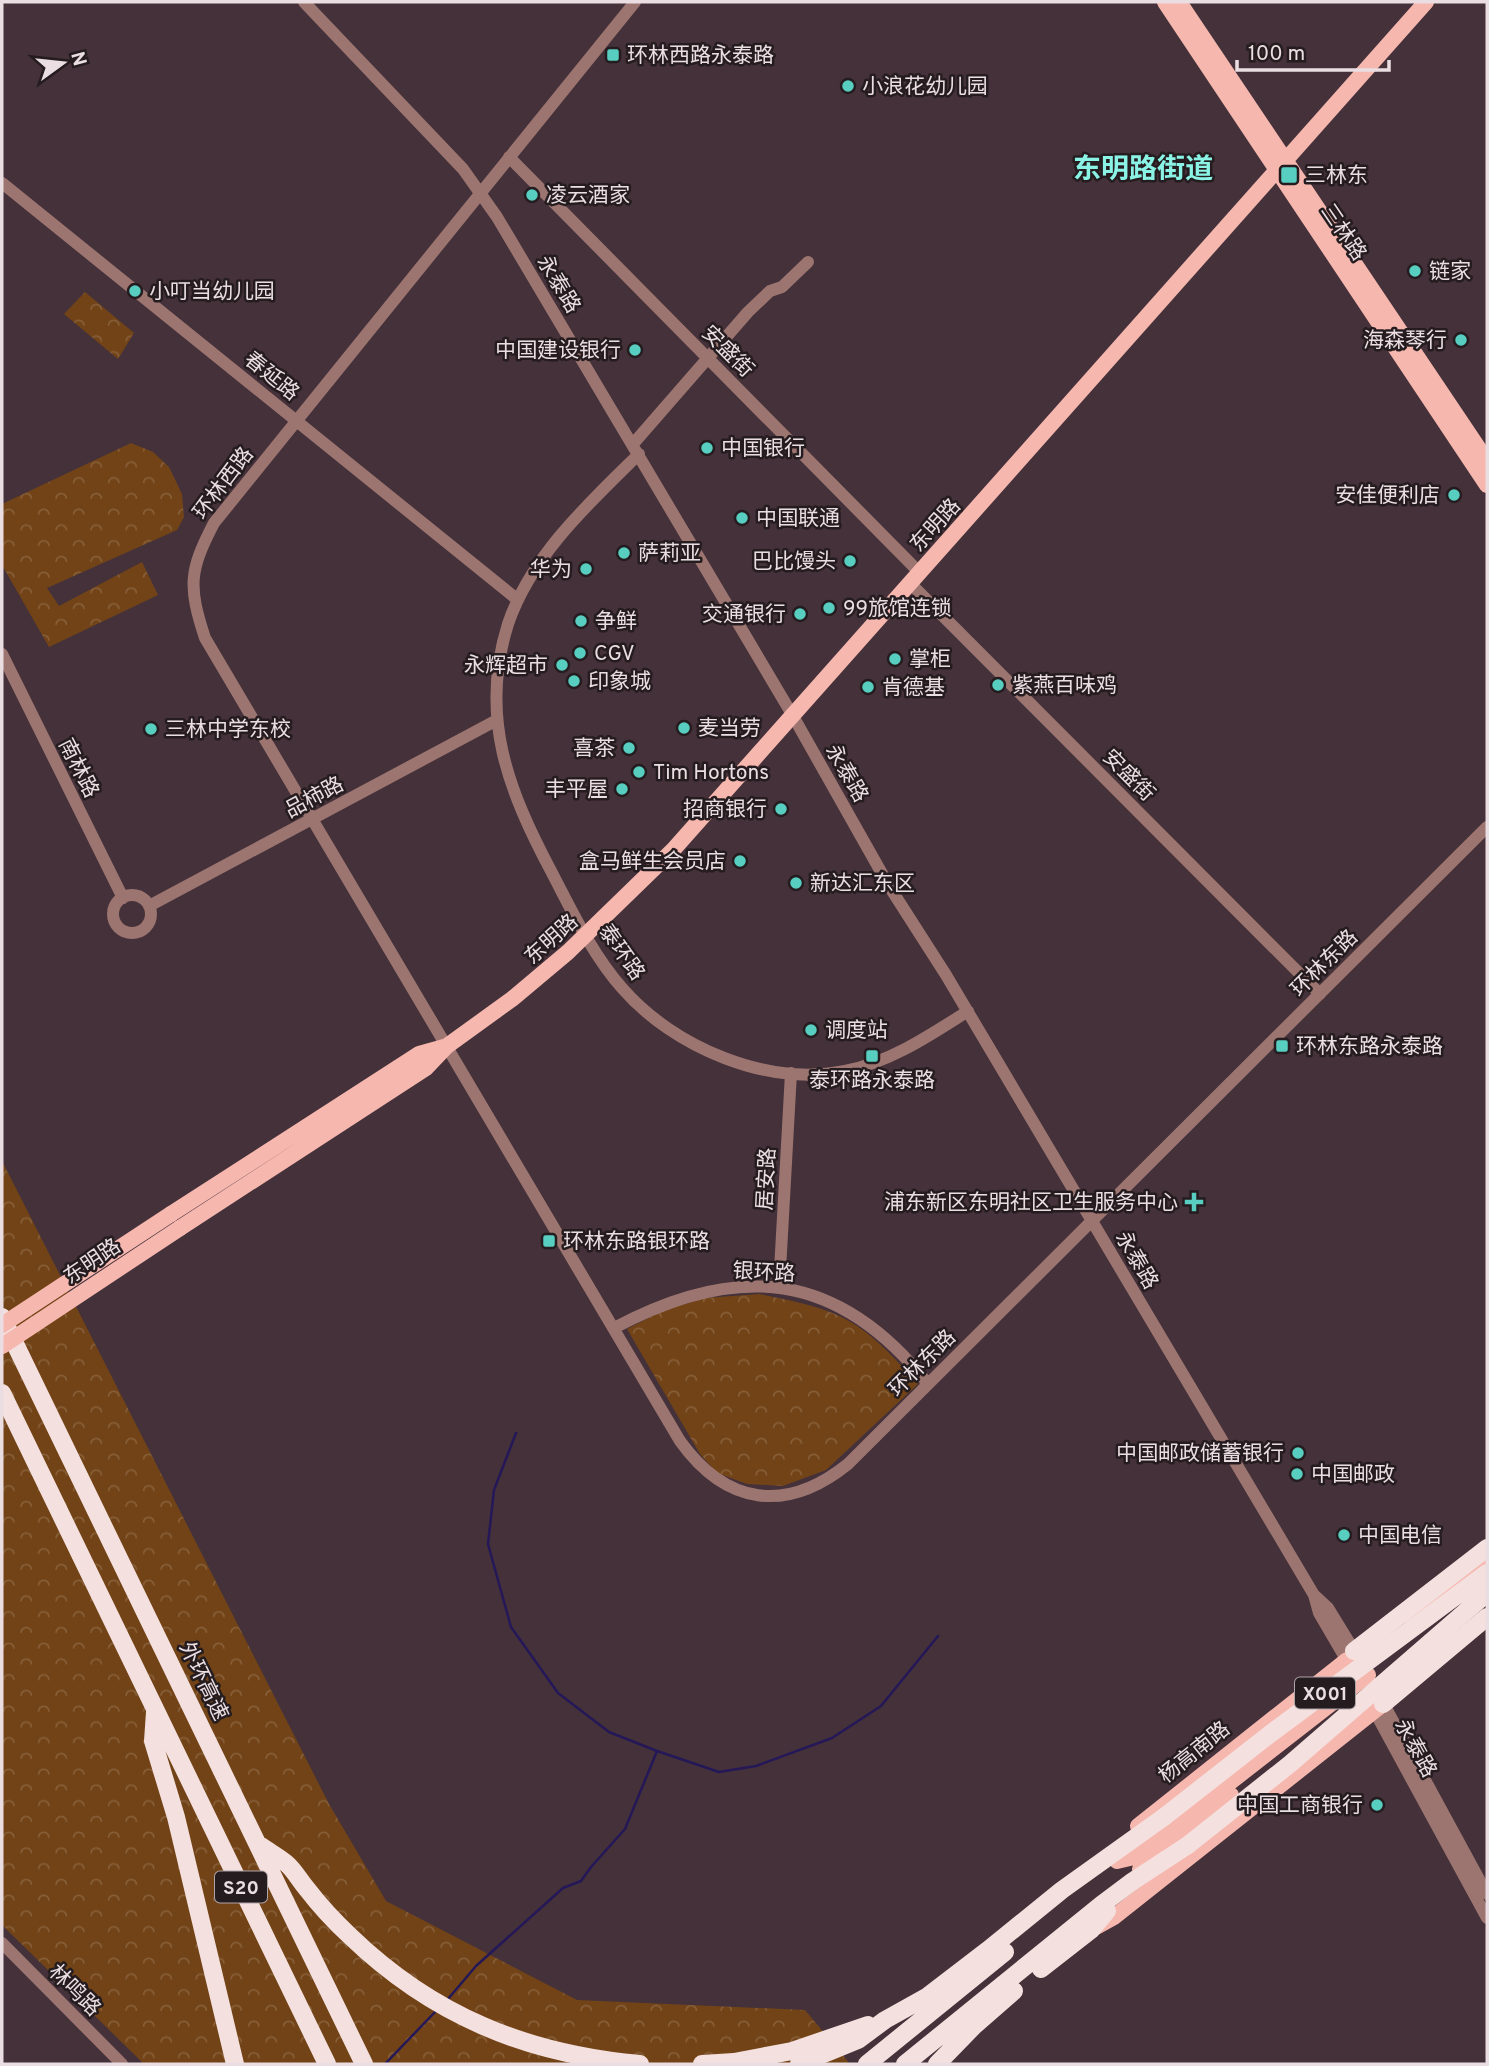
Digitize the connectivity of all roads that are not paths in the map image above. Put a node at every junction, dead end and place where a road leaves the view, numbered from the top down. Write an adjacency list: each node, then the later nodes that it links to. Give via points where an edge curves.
1 (304, 2): 9 (street, 永泰路)
2 (635, 2): 6 (street, 环林西路)
3 (1165, 2): 7 (main road, 三林路)
4 (1179, 2): 7 (main road, 三林路)
5 (1426, 2): 7 (main road, 东明路)
6 (509, 157): 9 (street, 环林西路); 11 (street, 安盛街)
7 (1282, 165): 14 (main road, 三林路); 15 (main road, 三林路); 16 (main road, 东明路)
8 (2, 183): 12 (street, 春延路)
9 (480, 192): 12 (street, 环林西路); 13 (street, 永泰路)
10 (808, 262): 11 (street, 泰环路, via 755,305)
11 (707, 357): 13 (street, 泰环路); 16 (street, 安盛街)
12 (296, 420): 17 (street, 春延路); 21 (street, 环林西路, via 214,523 197,555 192,590 205,638)
13 (636, 449): 17 (street, 泰环路, via 569,526); 19 (street, 永泰路)
14 (1487, 461)
15 (1487, 485)
16 (915, 579): 19 (main road, 东明路); 26 (street, 安盛街)
17 (518, 600): 20 (street, 泰环路, via 501,654)
18 (2, 654): 23 (street, 南林路)
19 (793, 716): 25 (main road, 东明路, via 673,850); 27 (street, 永泰路, via 889,886)
20 (497, 720): 21 (street, 品柿路); 25 (street, 泰环路, via 508,779 522,814)
21 (313, 819): 24 (street, 品柿路); 28 (street, 环林西路)
22 (1487, 827): 26 (street, 环林东路)
23 (124, 898): 24 (street, via 138,896); 24 (street, via 114,916 127,932 147,926)
24 (149, 906)
25 (586, 936): 28 (main road, 东明路, via 544,974); 29 (street, 泰环路, via 621,988 664,1027 717,1056)
26 (1320, 994): 31 (street, 环林东路)
27 (968, 1011): 29 (street, 泰环路, via 907,1049 874,1063 844,1072); 31 (street, 永泰路)
28 (447, 1046): 30 (main road, 东明路, via 426,1068); 35 (street, 环林东路)
29 (791, 1073): 32 (street, 居安路)
30 (175, 1221): 34 (main road, 东明路, bridge); 36 (main road, 东明路, bridge)
31 (1092, 1221): 37 (street, 环林东路); 43 (street, 永泰路)
32 (779, 1288): 35 (street, 银环路, via 735,1287 697,1293); 37 (street, 银环路, via 818,1298 869,1323)
33 (2, 1317): 48 (highway, 外环高速 / S20)
34 (2, 1325)
35 (614, 1328): 37 (street, 环林东路, via 695,1462 712,1478 754,1494 796,1493 832,1477)
36 (2, 1346)
37 (928, 1384)
38 (2, 1393): 46 (highway, S20)
39 (1482, 1561): 43 (main road, 杨高南路 / X001); 43 (highway, via 1448,1578); 47 (highway, 杨高南路 / X001, bridge, via 1270,1734)
40 (1487, 1593): 49 (highway, X001, bridge, via 1290,1764)
41 (1487, 1607): 45 (main road, X001)
42 (1487, 1617): 45 (highway)
43 (1354, 1658): 44 (main road); 47 (main road, 杨高南路 / X001, via 1323,1678)
44 (1365, 1682): 45 (main road); 50 (main road, 杨高南路 / X001, via 1134,1857); 51 (main road, X001, via 1141,1867)
45 (1379, 1705): 52 (street, 永泰路); 53 (street, 永泰路); 54 (main road, X001, via 1114,1917)
46 (155, 1709): 60 (highway, via 153,1741 176,1817); 61 (highway, S20)
47 (1162, 1813): 50 (highway, 杨高南路 / X001); 56 (highway, via 928,1996)
48 (258, 1844): 57 (highway, 外环高速 / S20); 62 (highway, via 288,1865 371,1956 423,1994 494,2032 532,2045)
49 (1188, 1845): 51 (highway, X001); 54 (highway, via 1105,1912)
50 (1117, 1861): 58 (highway, 杨高南路 / X001)
51 (1133, 1881): 65 (highway, X001)
52 (1487, 1894)
53 (1487, 1918)
54 (1091, 1930): 66 (highway, via 999,2003)
55 (2, 1943): 59 (street, 林鸣路)
56 (884, 2020): 63 (highway, via 792,2051); 64 (highway, via 858,2040)
57 (363, 2061)
58 (869, 2063)
59 (122, 2064)
60 (235, 2064)
61 (327, 2064)
62 (640, 2064)
63 (702, 2064)
64 (799, 2064)
65 (905, 2064)
66 (937, 2064)

